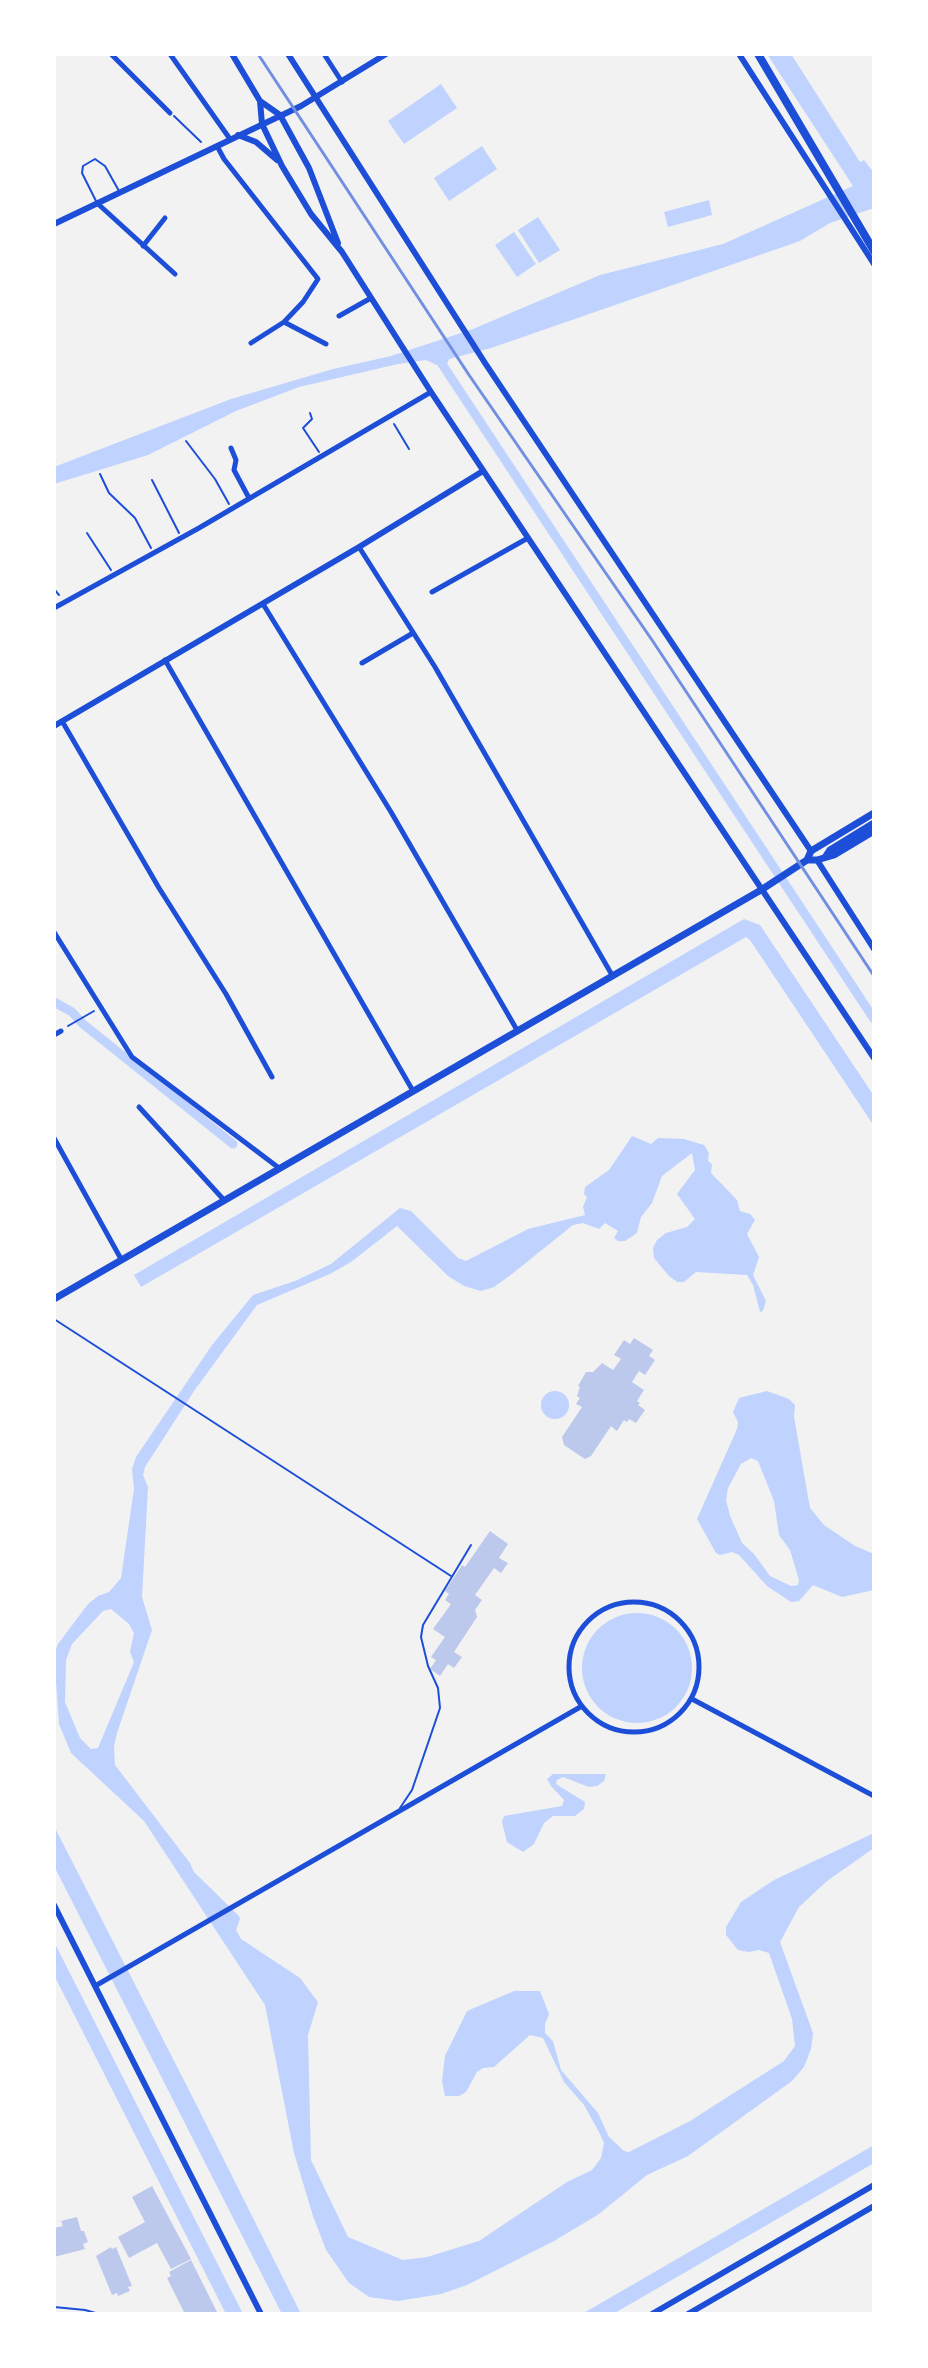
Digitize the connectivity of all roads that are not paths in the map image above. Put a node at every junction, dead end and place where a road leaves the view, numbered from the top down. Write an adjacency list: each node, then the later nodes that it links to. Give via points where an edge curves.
1 (111, 54): 12 (street)
2 (170, 54): 16 (street)
3 (232, 54): 11 (street)
4 (288, 54): 10 (street)
5 (324, 54): 9 (street)
6 (386, 54): 9 (street)
7 (739, 54): 25 (street)
8 (758, 54): 25 (highway)
9 (342, 82): 10 (street)
10 (316, 98): 13 (street); 49 (street)
11 (260, 101): 13 (street); 14 (street)
12 (170, 113)
13 (280, 115): 14 (street); 24 (street, via 309,168)
14 (262, 124): 15 (street); 18 (street)
15 (238, 135): 16 (street); 18 (street, via 256,142)
16 (230, 139): 17 (street)
17 (217, 146): 19 (street); 29 (street, via 318,279)
18 (282, 166): 24 (street)
19 (119, 193): 20 (street); 20 (lane, via 105,166 95,159 83,166 82,173)
20 (97, 203): 22 (street); 23 (street)
21 (165, 218): 23 (street)
22 (54, 224)
23 (143, 246): 26 (street)
24 (342, 252): 27 (street)
25 (873, 258)
26 (175, 274)
27 (371, 298): 28 (street); 32 (street)
28 (339, 316)
29 (284, 322): 30 (street); 31 (street)
30 (251, 343)
31 (326, 344)
32 (428, 388): 34 (street); 35 (street)
33 (231, 448): 35 (street, via 234,470)
34 (483, 471): 36 (street); 37 (street)
35 (249, 498): 40 (street)
36 (528, 538): 38 (street); 51 (street)
37 (359, 547): 39 (street); 41 (street)
38 (432, 592)
39 (263, 604): 42 (street); 56 (street)
40 (54, 608)
41 (413, 633): 43 (street); 54 (street)
42 (165, 660): 44 (street); 60 (street)
43 (362, 663)
44 (62, 721): 45 (street); 59 (street)
45 (54, 726)
46 (874, 813): 49 (main road)
47 (874, 823): 50 (main road)
48 (874, 831): 50 (main road)
49 (809, 855): 50 (main road); 51 (main road)
50 (820, 859): 53 (street)
51 (764, 887): 54 (main road); 58 (street)
52 (54, 932): 63 (street, via 132,1057)
53 (874, 949)
54 (612, 975): 56 (main road)
55 (62, 1030): 57 (street)
56 (517, 1030): 60 (main road)
57 (54, 1035)
58 (874, 1058)
59 (272, 1077)
60 (413, 1091): 63 (main road)
61 (139, 1107): 64 (street)
62 (54, 1138): 65 (street)
63 (279, 1168): 64 (main road)
64 (224, 1200): 65 (main road)
65 (121, 1259): 66 (main road)
66 (54, 1299)
67 (54, 1319): 69 (lane)
68 (471, 1545): 69 (lane)
69 (451, 1576): 73 (lane, via 421,1637 440,1708 412,1790)
70 (692, 1699): 71 (street, via 668,1723 635,1733 602,1724); 71 (street, via 700,1665 691,1633 666,1609 633,1601 600,1611 577,1636 569,1669); 72 (street)
71 (582, 1706): 73 (street)
72 (874, 1796)
73 (396, 1812): 75 (street)
74 (54, 1905): 75 (street)
75 (95, 1986): 82 (street)
76 (874, 2185): 78 (street)
77 (874, 2206): 79 (street)
78 (803, 2226): 79 (street); 83 (street)
79 (812, 2242): 84 (street)
80 (54, 2307): 81 (lane)
81 (99, 2314)
82 (261, 2314)
83 (652, 2314)
84 (688, 2314)

